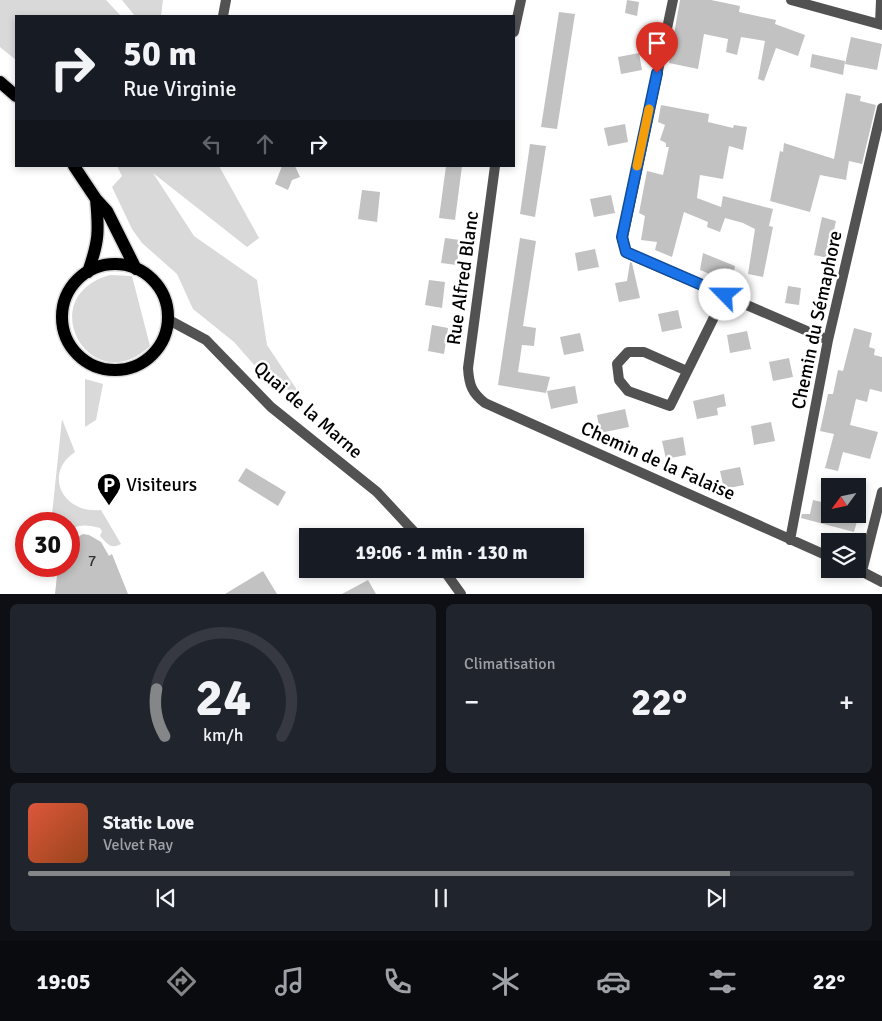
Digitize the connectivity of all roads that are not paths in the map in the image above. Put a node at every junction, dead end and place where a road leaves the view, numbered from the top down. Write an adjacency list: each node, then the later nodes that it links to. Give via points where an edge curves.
1 (226, 0): 6 (street)
2 (521, 0): 8 (street)
3 (673, 0): 17 (street, via 622,237 626,252)
4 (791, 0): 7 (street)
5 (881, 0): 7 (street)
6 (223, 15)
7 (881, 24)
8 (515, 27)
9 (0, 82): 10 (main road)
10 (15, 95)
11 (882, 108): 19 (street, Chemin du Sémaphore)
12 (75, 167): 14 (main road)
13 (496, 167): 21 (street, Rue Alfred Blanc, via 468,368 468,381)
14 (96, 199): 15 (main road, via 107,211); 16 (main road, via 99,238)
15 (136, 269): 16 (main road, via 112,264); 18 (main road, via 150,277 160,289 167,304)
16 (88, 272): 18 (main road, via 71,288 63,313 67,339 84,360 110,370 136,367 155,353 165,337)
17 (725, 295): 19 (street); 20 (street)
18 (169, 320): 23 (street, Quai de la Marne, via 206,340 271,407 377,492)
19 (828, 340): 24 (street, Chemin du Sémaphore)
20 (687, 371): 20 (street, via 670,406 628,391 619,380 617,364 628,352 644,352)
21 (474, 394): 24 (street, Chemin de la Falaise, via 485,403)
22 (882, 492): 25 (street)
23 (411, 528)
24 (790, 540): 26 (street, Chemin de la Falaise)
25 (866, 549)
26 (821, 553)
27 (866, 573): 29 (street)
28 (449, 578): 30 (street)
29 (882, 582)
30 (461, 594)

